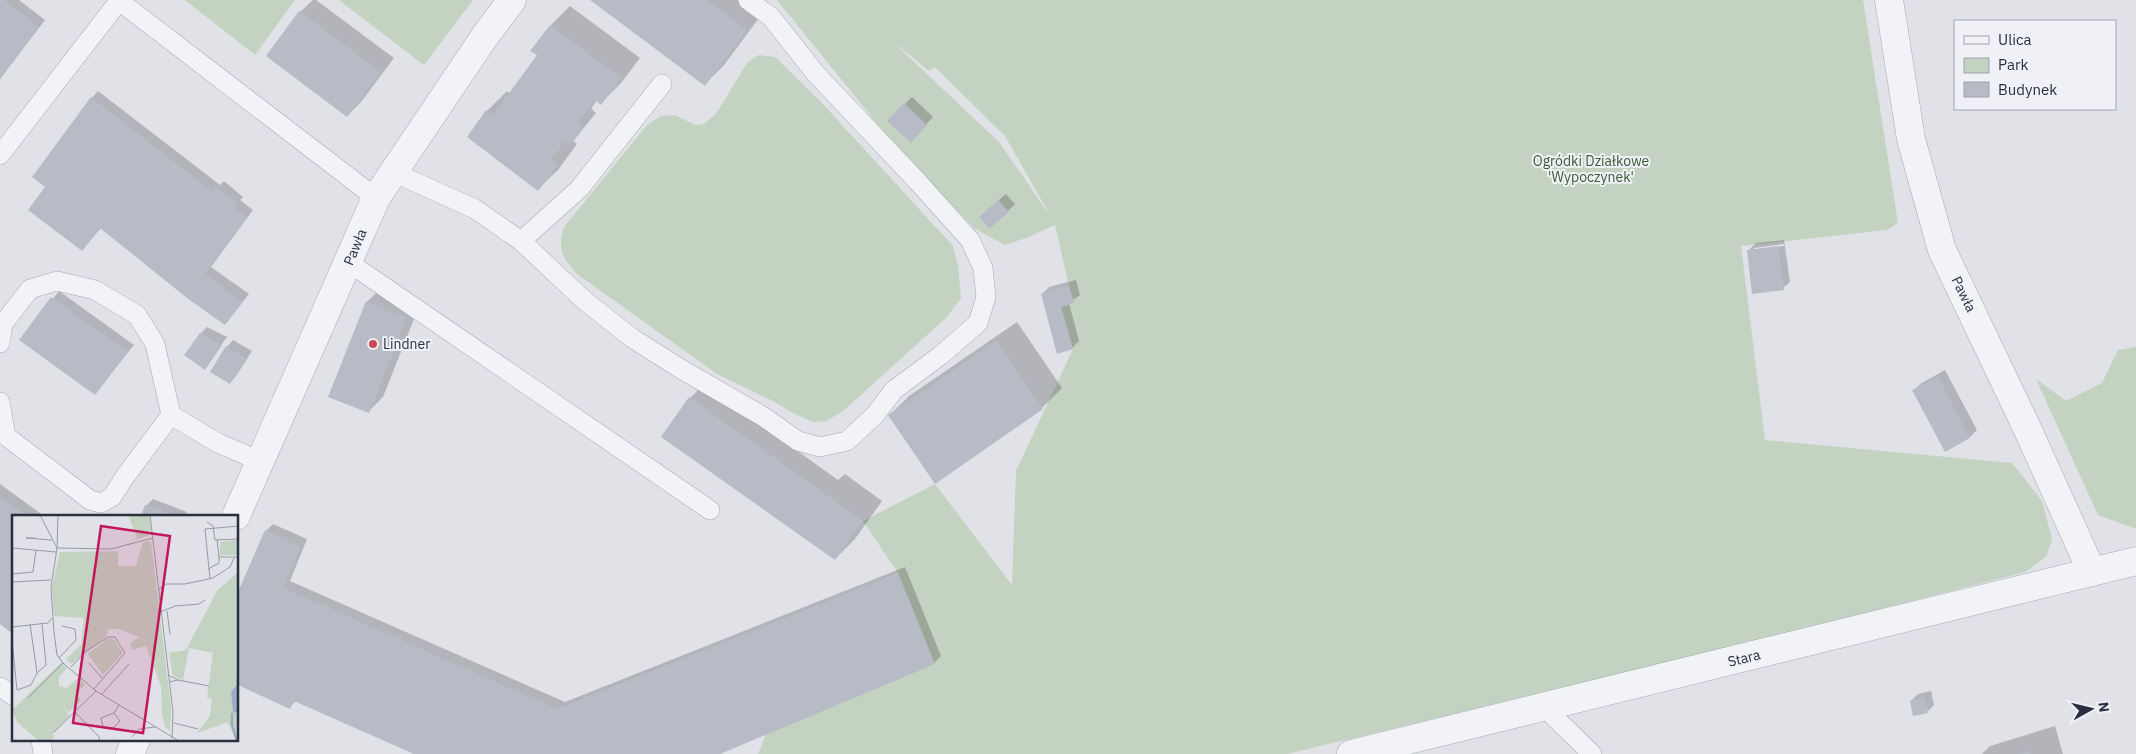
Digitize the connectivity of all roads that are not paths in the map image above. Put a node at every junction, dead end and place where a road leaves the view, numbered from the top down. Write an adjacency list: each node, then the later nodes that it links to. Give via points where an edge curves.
1 (119, 0): 6 (lane); 8 (lane)
2 (512, 0): 7 (street, Pawła)
3 (748, 0): 9 (lane, via 771,16 816,74 970,240 983,268 986,297 978,323 942,355 894,390 875,415 847,441 820,448 798,441 632,338)
4 (1889, 0): 18 (street, Pawła, via 1911,139 1942,250 2028,428)
5 (662, 84): 9 (lane, via 579,189)
6 (0, 155)
7 (393, 172): 8 (street, Pawła); 9 (lane, via 475,209)
8 (376, 198): 10 (street, Pawła)
9 (521, 241)
10 (348, 262): 14 (street, Pawła); 15 (lane)
11 (0, 343): 13 (lane, via 3,324 30,289 58,281 95,290 136,315 155,344)
12 (0, 402): 13 (lane, via 6,436 90,500 101,503 112,497)
13 (171, 415): 14 (lane, via 218,443)
14 (262, 462): 16 (street, Pawła)
15 (710, 510)
16 (236, 515)
17 (2136, 561): 18 (street, Stara)
18 (2092, 572): 21 (street, Stara)
19 (0, 688): 20 (lane)
20 (12, 695)
21 (1544, 708): 24 (street, Stara); 25 (lane)
22 (135, 742): 23 (street)
23 (130, 754)
24 (1352, 754)
25 (1592, 754)

